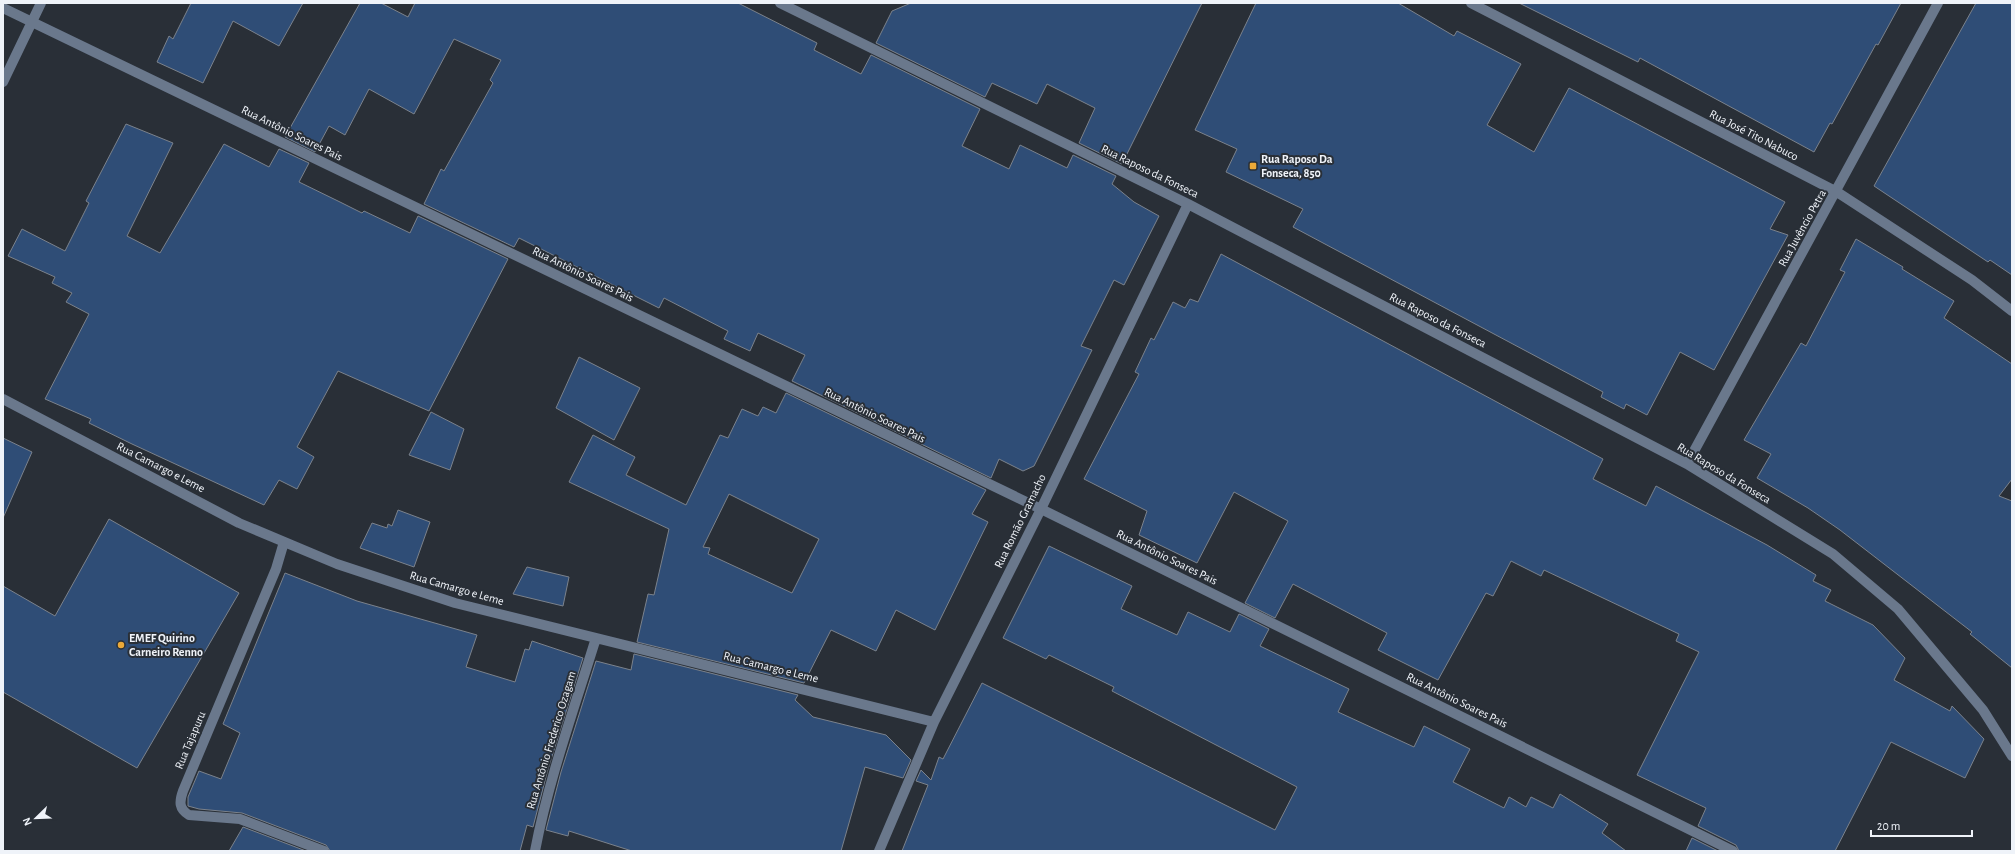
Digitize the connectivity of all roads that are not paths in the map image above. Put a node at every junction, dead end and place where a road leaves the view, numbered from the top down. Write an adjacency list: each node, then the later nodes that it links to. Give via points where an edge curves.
1 (41, 3): 6 (street)
2 (780, 3): 9 (street, Rua Raposo da Fonseca)
3 (1470, 3): 8 (street, Rua José Tito Nabuco)
4 (1938, 3): 8 (street, Rua Juvêncio Petra)
5 (3, 8): 6 (street, Rua Antônio Soares Pais)
6 (31, 22): 7 (street); 13 (street, Rua Antônio Soares Pais)
7 (3, 82)
8 (1836, 192): 10 (street, Rua José Tito Nabuco, via 1972,280); 12 (street, Rua Juvêncio Petra)
9 (1188, 204): 12 (street, Rua Raposo da Fonseca); 13 (street, Rua Romão Gramacho)
10 (2012, 311)
11 (3, 399): 14 (street, Rua Camargo e Leme, via 239,523)
12 (1687, 464): 17 (street, Rua Raposo da Fonseca, via 1832,554 1898,609 1983,710)
13 (1041, 509): 16 (street, Rua Romão Gramacho); 21 (street, Rua Antônio Soares Pais)
14 (284, 542): 15 (street, Rua Camargo e Leme, via 337,564 455,603); 18 (street, Rua Tajapuru, via 276,568 180,800 180,807 189,816 240,819)
15 (596, 638): 16 (street, Rua Camargo e Leme); 19 (street, Rua Antônio Frederico Ozagam, via 556,765)
16 (934, 722): 20 (street, Rua Romão Gramacho)
17 (2012, 756)
18 (324, 851)
19 (535, 851)
20 (879, 851)
21 (1733, 851)

